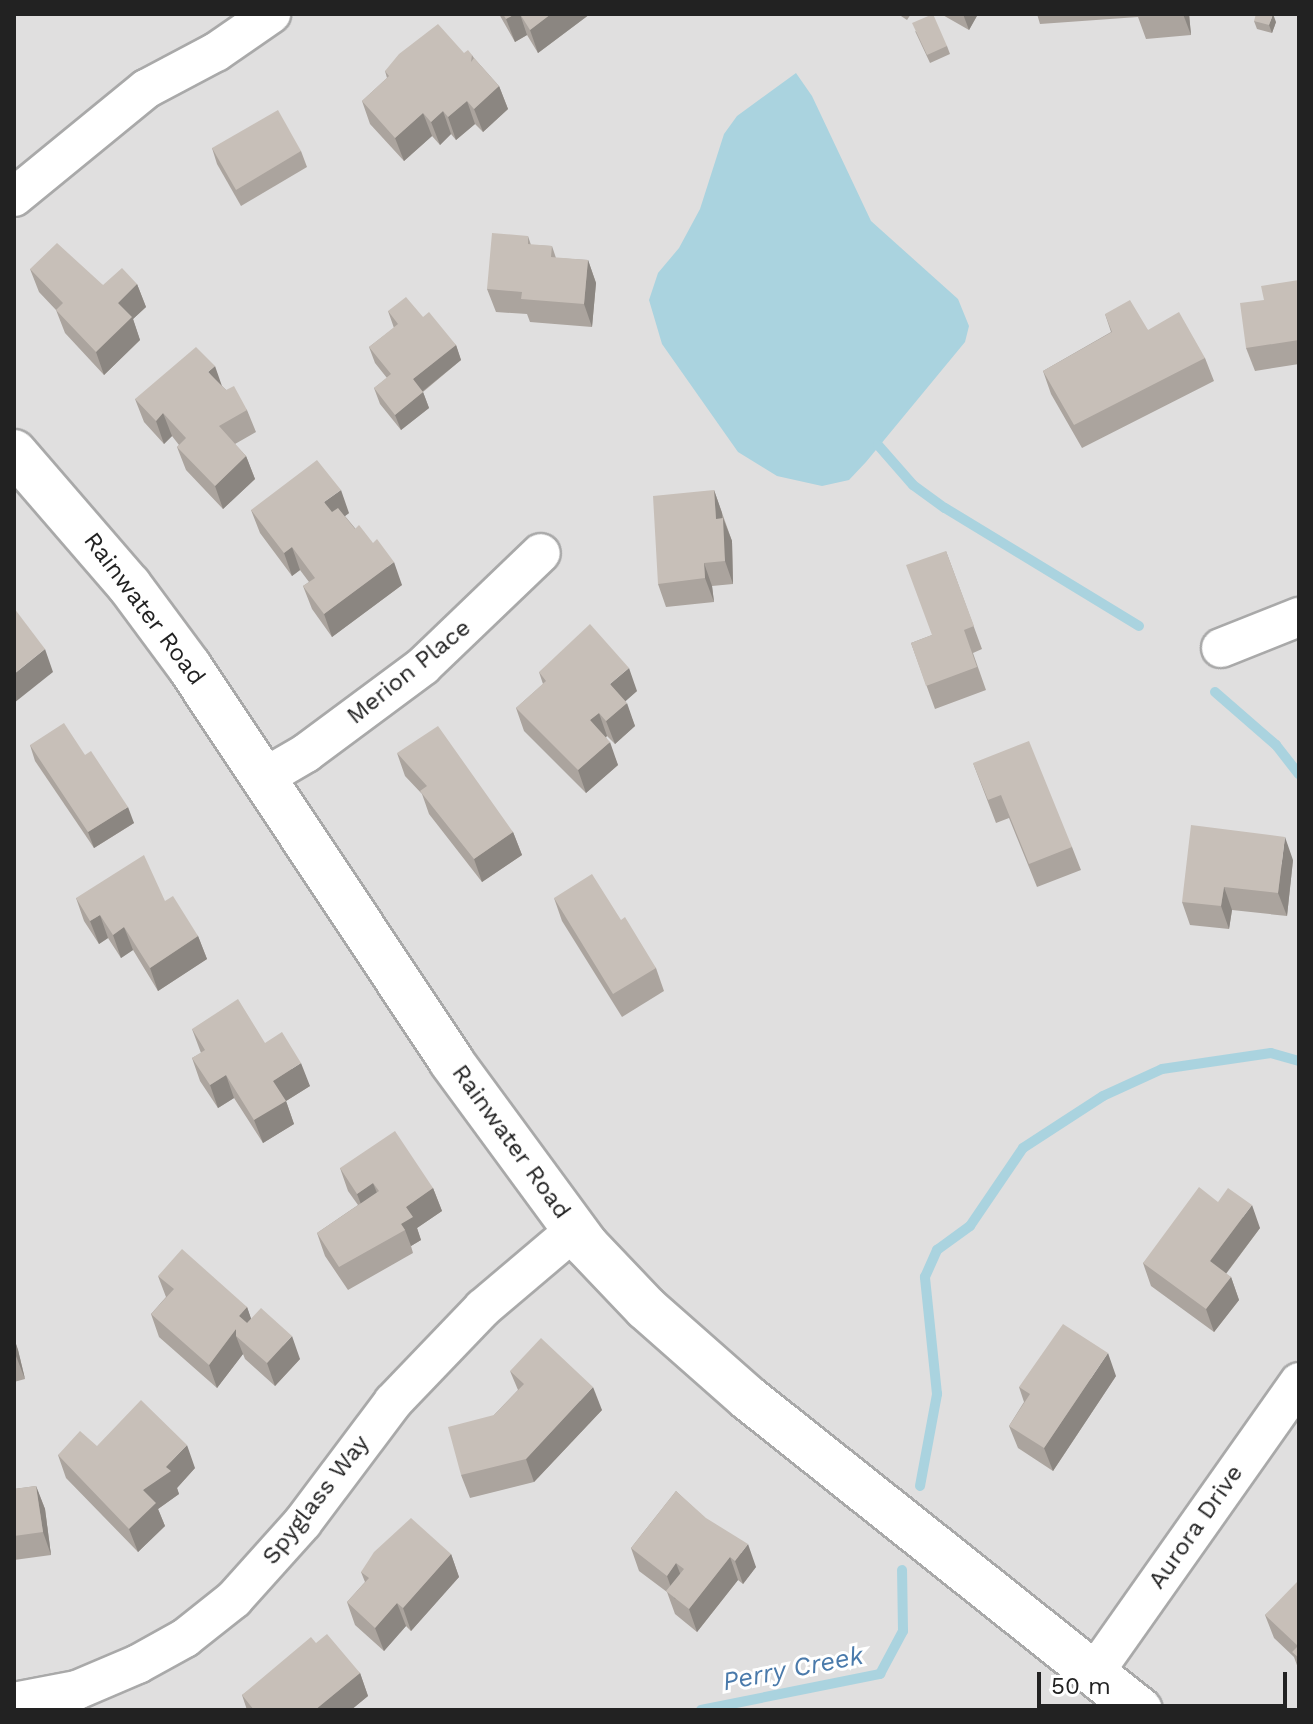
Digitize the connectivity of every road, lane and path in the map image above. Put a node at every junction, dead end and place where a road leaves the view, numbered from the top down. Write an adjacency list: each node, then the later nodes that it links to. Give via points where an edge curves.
1 (271, 14): 2 (street, via 216,52 146,89)
2 (14, 197)
3 (14, 452): 7 (street, Rainwater Road, via 129,585)
4 (541, 553): 7 (street, Merion Place, via 423,666)
5 (1299, 617): 6 (street)
6 (1221, 648)
7 (265, 777): 8 (street, Rainwater Road, via 451,1061)
8 (575, 1230): 10 (street, Rainwater Road, via 646,1308 748,1398); 11 (street, Spyglass Way, via 483,1308 393,1402 303,1522 234,1599 185,1638 138,1664 77,1690)
9 (1299, 1382): 10 (street, Aurora Drive)
10 (1094, 1673): 12 (street, Rainwater Road)
11 (14, 1702)
12 (1140, 1710)

